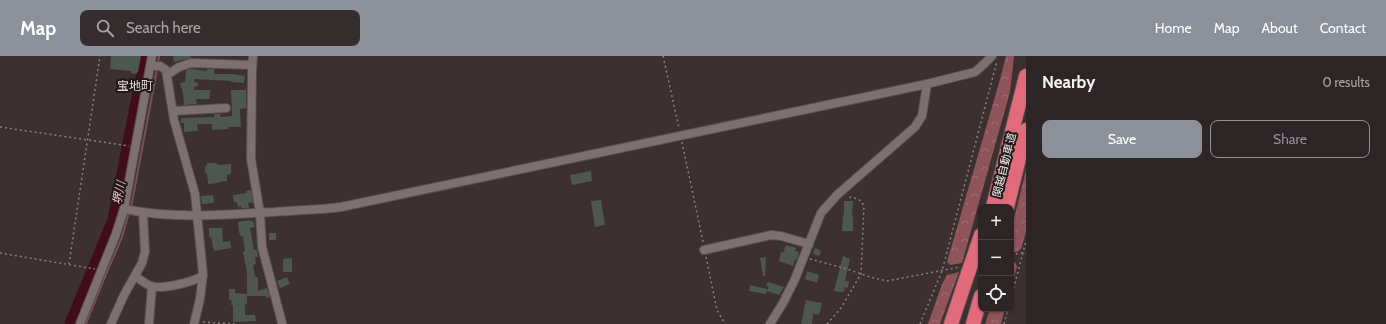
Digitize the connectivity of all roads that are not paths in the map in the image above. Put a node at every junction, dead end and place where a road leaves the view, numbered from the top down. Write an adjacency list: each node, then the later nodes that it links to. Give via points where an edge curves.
1 (152, 56): 4 (street)
2 (992, 56): 7 (street, via 975,72)
3 (253, 60): 5 (street, via 191,63); 17 (street, via 251,159)
4 (150, 66): 5 (street, via 163,68); 15 (street)
5 (167, 75): 9 (street)
6 (1026, 76): 11 (highway, 関越自動車道)
7 (926, 84): 17 (street, via 341,207); 19 (street, via 922,116 915,127 837,195 821,213)
8 (226, 108): 9 (street)
9 (173, 111): 18 (street, via 195,194)
10 (1026, 130): 14 (highway, 関越自動車道)
11 (1008, 149): 12 (highway); 13 (highway, 関越自動車道)
12 (991, 204)
13 (994, 204)
14 (1007, 204)
15 (124, 209): 16 (street); 30 (street)
16 (143, 213): 18 (street); 22 (street, via 145,252)
17 (260, 213): 18 (street); 29 (street, via 262,247)
18 (198, 216): 23 (street)
19 (808, 244): 21 (street, via 771,235); 33 (street, via 795,279)
20 (978, 249): 24 (highway)
21 (704, 250)
22 (135, 276): 25 (street); 31 (street)
23 (203, 276): 25 (street, via 179,285); 28 (street)
24 (967, 276): 34 (highway); 35 (highway)
25 (152, 287): 32 (street)
26 (978, 306): 36 (highway)
27 (983, 312): 37 (highway)
28 (194, 323)
29 (282, 323)
30 (80, 324)
31 (111, 324)
32 (149, 324)
33 (770, 324)
34 (951, 324)
35 (959, 324)
36 (973, 324)
37 (979, 324)

